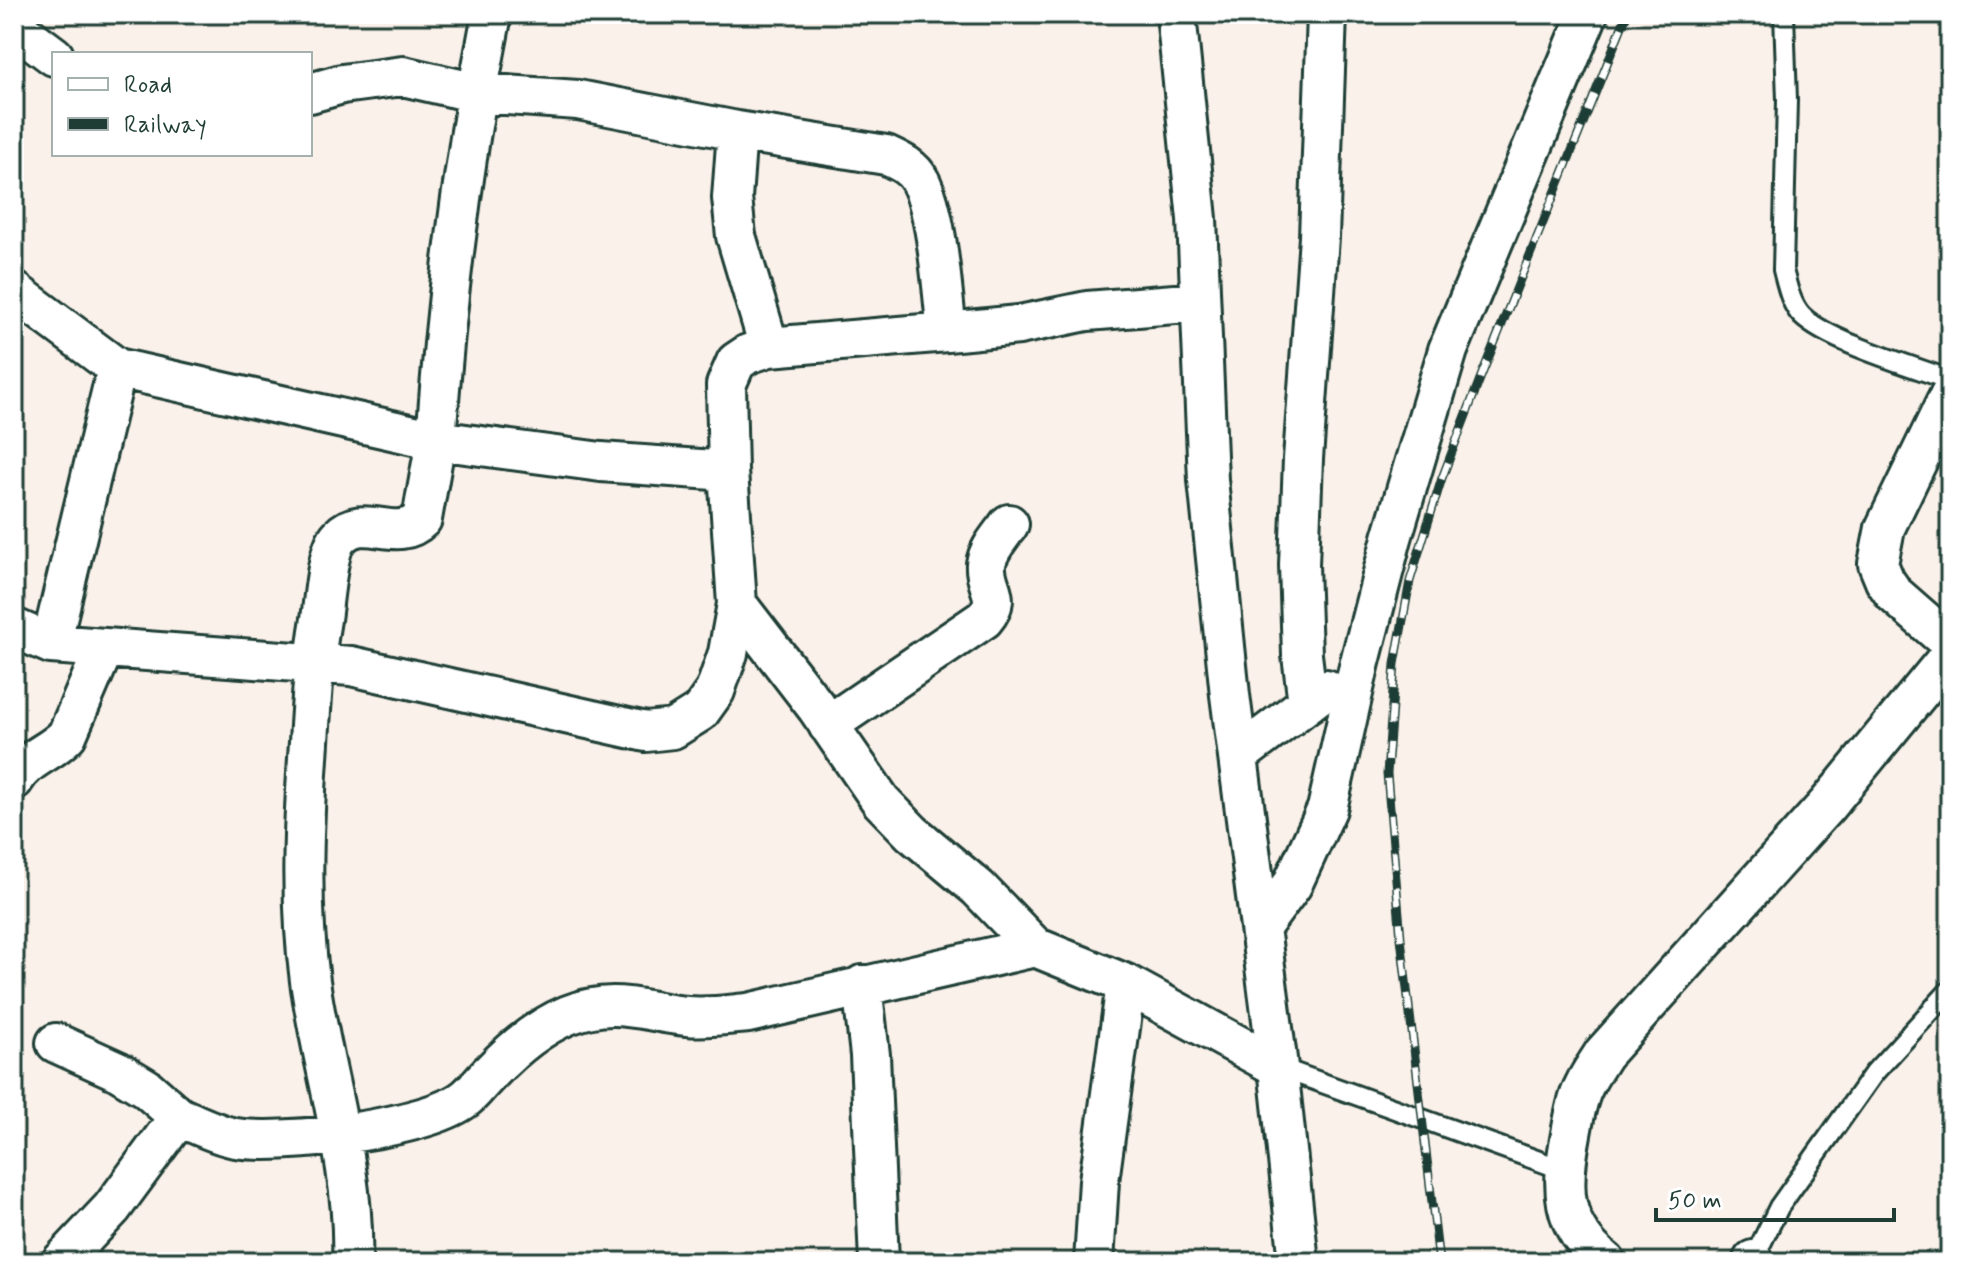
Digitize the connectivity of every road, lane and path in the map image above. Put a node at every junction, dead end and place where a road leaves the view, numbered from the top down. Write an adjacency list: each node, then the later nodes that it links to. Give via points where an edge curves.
1 (492, 14): 9 (street)
2 (1176, 14): 12 (street)
3 (1327, 14): 29 (street, via 1299,565)
4 (1588, 14): 27 (street, via 1448,350)
5 (1784, 14): 16 (lane, via 1783,270 1790,294 1800,315 1821,329)
6 (14, 26): 7 (street)
7 (52, 54)
8 (312, 92): 9 (street, via 403,76)
9 (477, 93): 10 (street, via 578,100); 18 (street, via 448,290)
10 (737, 131): 13 (street, via 886,155 905,164 919,179 931,209); 14 (street, via 732,198 736,236)
11 (14, 291): 15 (street)
12 (1200, 302): 13 (street, via 1087,311); 31 (street, via 1208,480)
13 (947, 332): 14 (street)
14 (769, 347): 19 (street, via 736,362 726,385)
15 (117, 368): 18 (street); 24 (street)
16 (1950, 380)
17 (1950, 394): 23 (street, via 1885,528 1878,564 1894,594)
18 (436, 440): 19 (street, via 601,462); 28 (street, via 427,506 414,528 362,525 337,538)
19 (728, 471): 21 (street)
20 (1009, 524): 30 (street, via 988,554 994,606 984,619)
21 (737, 604): 28 (street, via 715,691 700,712 673,729 646,732 351,666); 30 (street)
22 (14, 628): 24 (street)
23 (1950, 643)
24 (51, 644): 25 (street)
25 (104, 649): 28 (street); 32 (street, via 67,735 21,768)
26 (1950, 655): 42 (street, via 1827,805 1603,1054 1582,1088)
27 (1360, 662): 29 (street); 33 (street, via 1327,809 1292,885)
28 (314, 663): 41 (street, via 302,884 310,981)
29 (1308, 703): 31 (street)
30 (828, 725): 34 (street, via 881,801)
31 (1239, 755): 33 (street)
32 (14, 780)
33 (1261, 927): 39 (street)
34 (1035, 947): 35 (street); 36 (street)
35 (1126, 984): 39 (street); 48 (street, via 1099,1181)
36 (862, 985): 41 (street, via 789,1005 710,1017 614,1004 568,1015 519,1044 466,1098 444,1112); 47 (street)
37 (1950, 990): 44 (lane, via 1874,1073 1779,1207)
38 (56, 1043): 40 (street, via 118,1071)
39 (1278, 1067): 42 (lane); 49 (street)
40 (179, 1117): 41 (street, via 235,1138); 45 (street, via 112,1208)
41 (340, 1134): 46 (street)
42 (1564, 1170): 43 (street, via 1567,1211)
43 (1589, 1253)
44 (1752, 1261)
45 (61, 1262)
46 (352, 1262)
47 (879, 1262)
48 (1094, 1262)
49 (1299, 1262)

